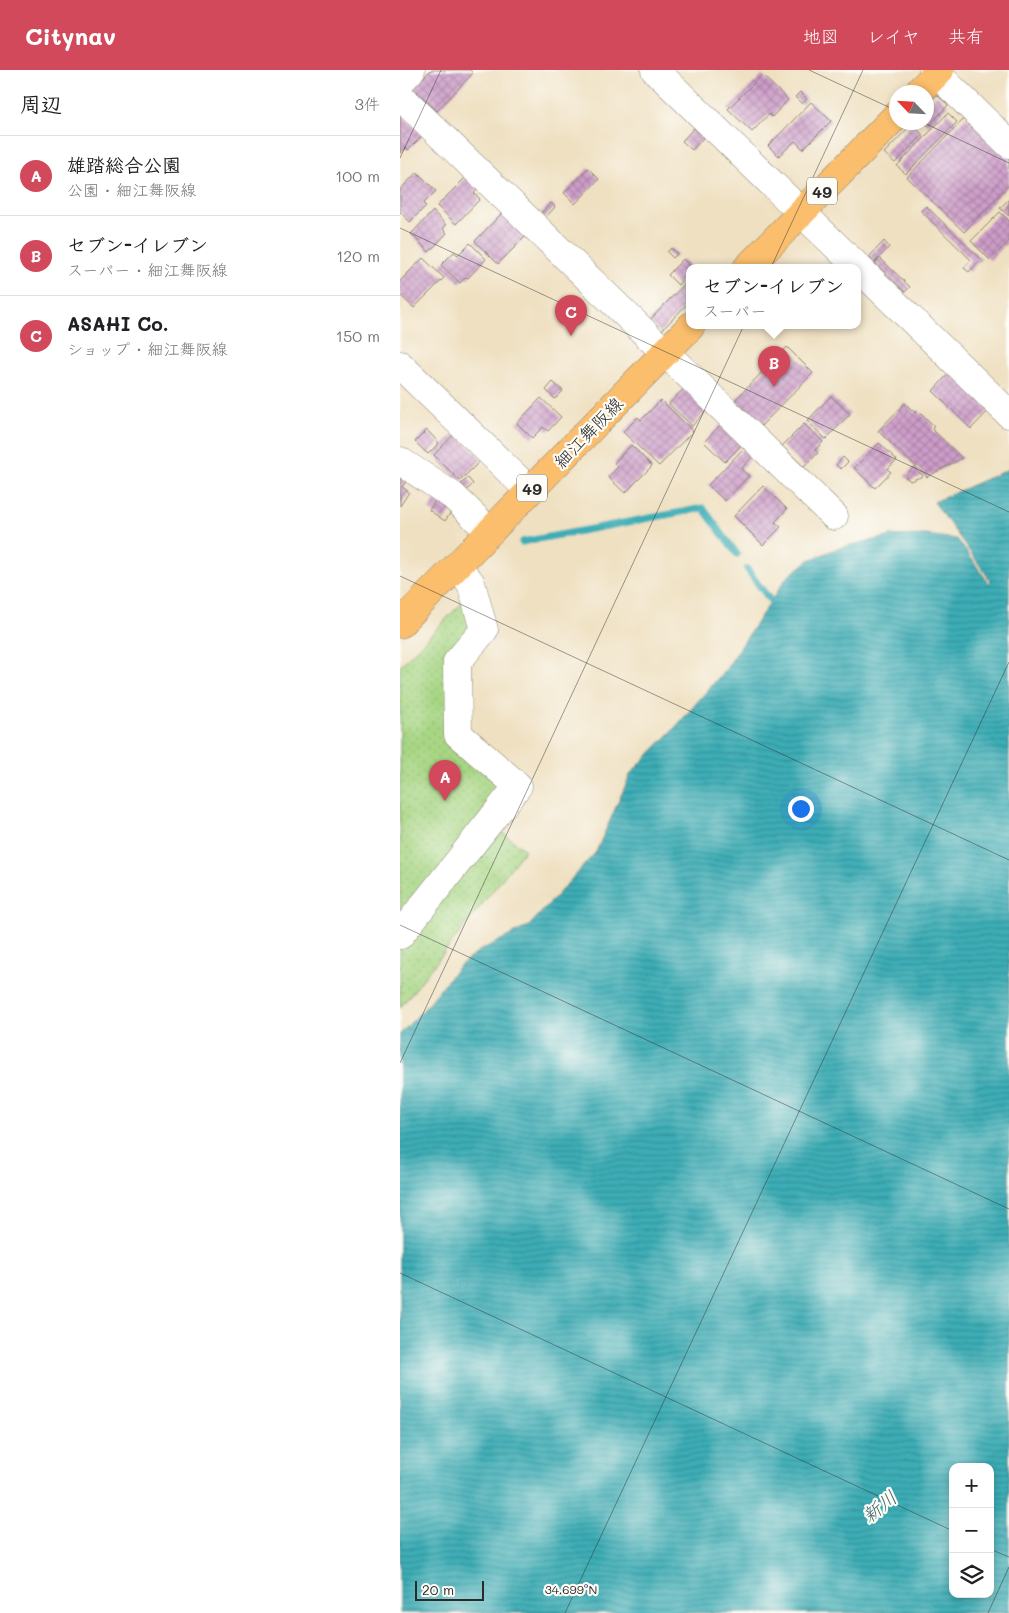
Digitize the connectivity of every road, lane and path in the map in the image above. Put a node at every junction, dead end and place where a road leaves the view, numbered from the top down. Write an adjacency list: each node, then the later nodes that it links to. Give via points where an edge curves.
1 (411, 70): 4 (street)
2 (655, 70): 8 (street)
3 (932, 76): 7 (street)
4 (400, 82)
5 (400, 96): 13 (street)
6 (889, 122): 8 (main road, 49)
7 (1009, 144)
8 (802, 212): 9 (main road, 49); 10 (street)
9 (751, 264)
10 (855, 264)
11 (861, 270): 15 (street)
12 (688, 329): 13 (main road, 細江舞阪線 / 49)
13 (665, 353): 17 (main road, 細江舞阪線 / 49); 18 (street)
14 (400, 365): 17 (street)
15 (1009, 414)
16 (400, 461): 19 (street, via 453,496)
17 (530, 491): 19 (main road, 細江舞阪線 / 49)
18 (834, 516)
19 (490, 532): 20 (main road, 細江舞阪線 / 49)
20 (457, 566): 21 (main road, 細江舞阪線 / 49); 22 (street, via 471,583 484,630 457,662 458,734 518,786)
21 (400, 624)
22 (400, 935)

